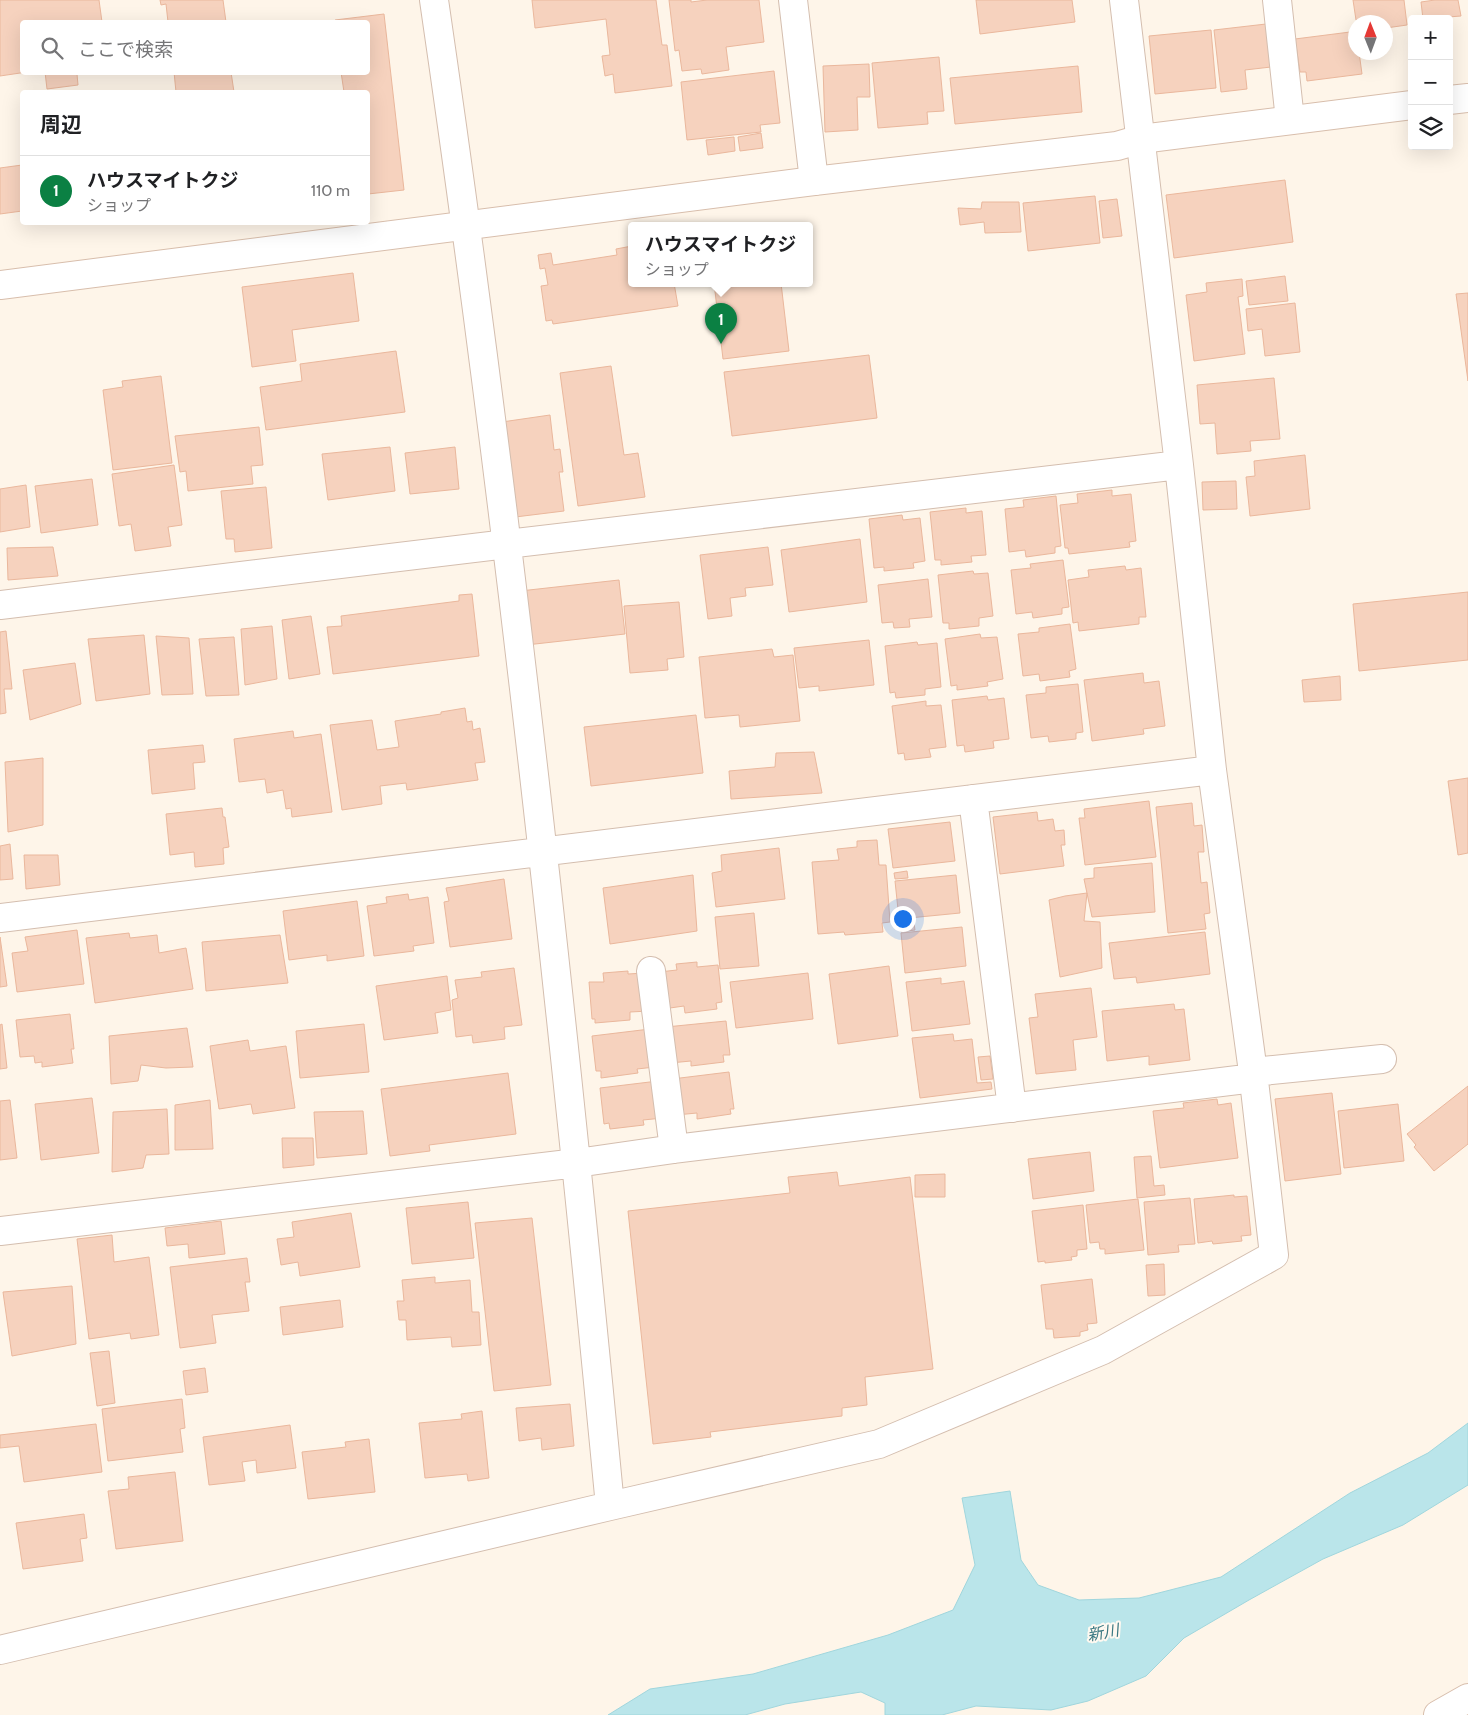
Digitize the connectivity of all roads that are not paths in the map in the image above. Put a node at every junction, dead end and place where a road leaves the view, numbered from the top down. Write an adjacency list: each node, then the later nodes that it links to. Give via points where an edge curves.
1 (434, 0): 11 (street)
2 (793, 0): 10 (street)
3 (1124, 0): 9 (street)
4 (1277, 0): 8 (street)
5 (1468, 98): 6 (street)
6 (1453, 100)
7 (1408, 105): 8 (street)
8 (1290, 120): 9 (street)
9 (1141, 138): 10 (street, via 1118,146); 13 (street)
10 (814, 181): 11 (street)
11 (465, 225): 12 (street); 14 (street)
12 (0, 285)
13 (1180, 465): 14 (street); 16 (street)
14 (507, 544): 15 (street); 18 (street)
15 (0, 605)
16 (1212, 770): 17 (street); 22 (street)
17 (973, 799): 18 (street); 23 (street)
18 (543, 851): 19 (street); 25 (street)
19 (0, 918)
20 (651, 971): 24 (street)
21 (1382, 1060): 22 (street)
22 (1254, 1075): 23 (street); 27 (street, via 1274,1255 1103,1350 879,1444)
23 (1012, 1108): 24 (street)
24 (674, 1149): 25 (street)
25 (577, 1163): 26 (street); 27 (street)
26 (0, 1231)
27 (610, 1506): 28 (street)
28 (0, 1650)
29 (1468, 1698): 30 (street)
30 (1438, 1715)

